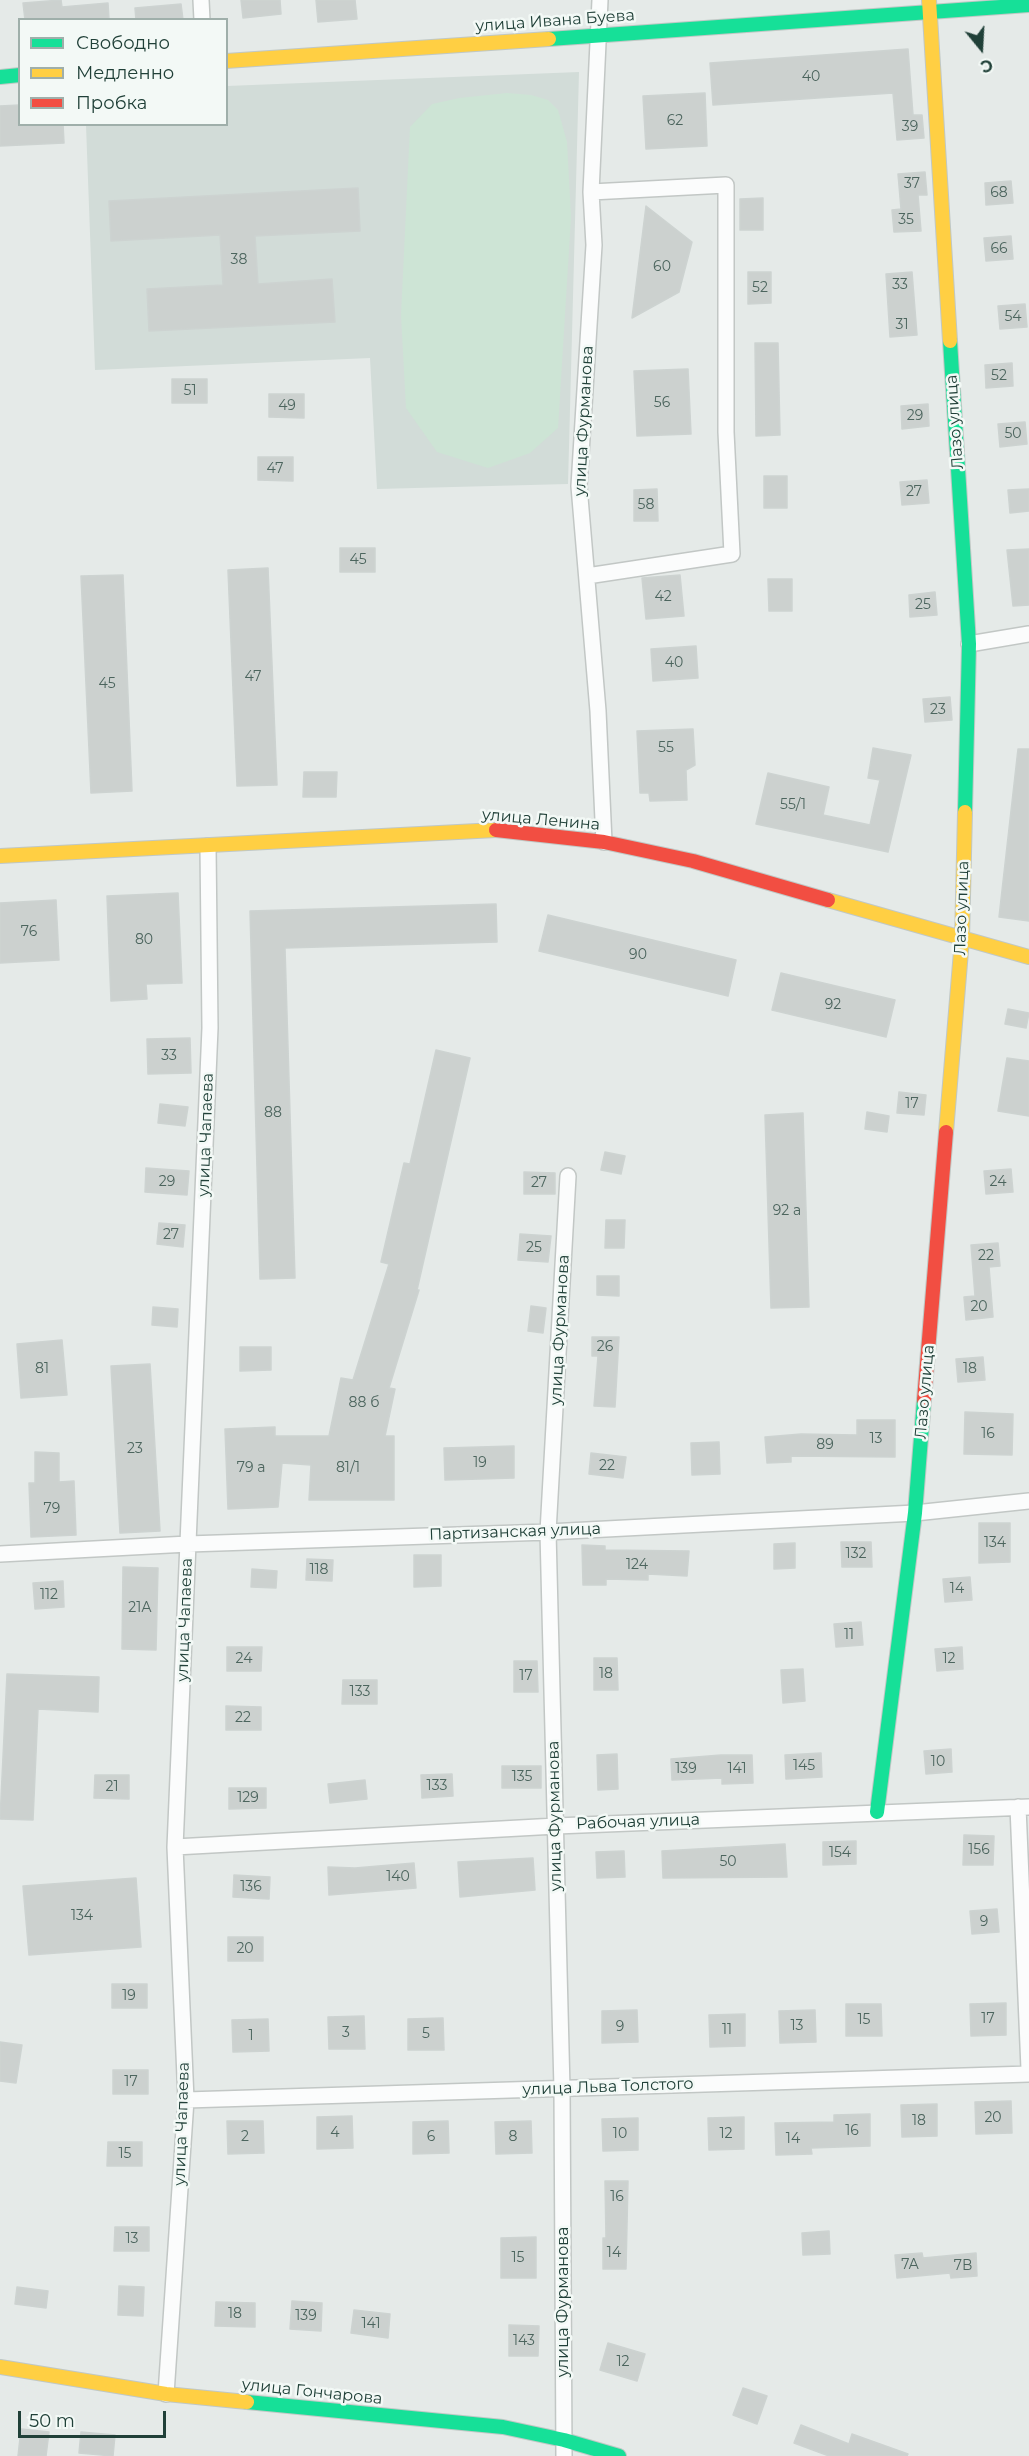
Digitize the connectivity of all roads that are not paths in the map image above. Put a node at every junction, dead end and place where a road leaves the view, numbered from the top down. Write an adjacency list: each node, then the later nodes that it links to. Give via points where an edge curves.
1 (201, 0): 5 (street)
2 (600, 0): 6 (street, улица Фурманова)
3 (1029, 5): 4 (street, улица Ивана Буева)
4 (929, 6): 6 (street, улица Ивана Буева); 13 (street, Лазо улица)
5 (202, 18)
6 (597, 35): 7 (street, улица Ивана Буева); 10 (street, улица Фурманова)
7 (228, 61)
8 (18, 75): 9 (street)
9 (0, 76)
10 (591, 192): 11 (street, улица Фурманова, via 594,245 579,486); 11 (street, via 726,186 726,432 732,554)
11 (586, 576): 14 (street, улица Фурманова)
12 (1029, 634): 13 (street)
13 (969, 644): 17 (street, Лазо улица)
14 (604, 842): 15 (street, улица Ленина, via 489,829); 17 (street, улица Ленина, via 693,861)
15 (208, 846): 16 (street, улица Ленина); 23 (street, улица Чапаева, via 210,1028)
16 (0, 856)
17 (962, 939): 18 (street, улица Ленина); 21 (street, Лазо улица)
18 (1029, 957)
19 (568, 1176): 22 (street, улица Фурманова)
20 (1029, 1502): 21 (street, Партизанская улица)
21 (915, 1513): 22 (street, Партизанская улица); 26 (street, Лазо улица)
22 (548, 1532): 23 (street, Партизанская улица); 27 (street, улица Фурманова)
23 (188, 1544): 24 (street, Партизанская улица); 28 (street, улица Чапаева)
24 (0, 1554)
25 (1023, 1807): 26 (street, Рабочая улица); 29 (street)
26 (876, 1812): 27 (street, Рабочая улица)
27 (556, 1826): 28 (street, Рабочая улица); 31 (street, улица Фурманова)
28 (175, 1847): 32 (street, улица Чапаева)
29 (1029, 2069)
30 (1029, 2074): 31 (street, улица Льва Толстого)
31 (562, 2089): 32 (street, улица Льва Толстого); 35 (street, улица Фурманова)
32 (186, 2100): 34 (street, улица Чапаева)
33 (0, 2367): 34 (street, улица Гончарова)
34 (166, 2394): 35 (street, улица Гончарова, via 503,2427)
35 (564, 2440): 36 (street, улица Фурманова); 37 (street, улица Гончарова)
36 (564, 2456)
37 (618, 2456)

